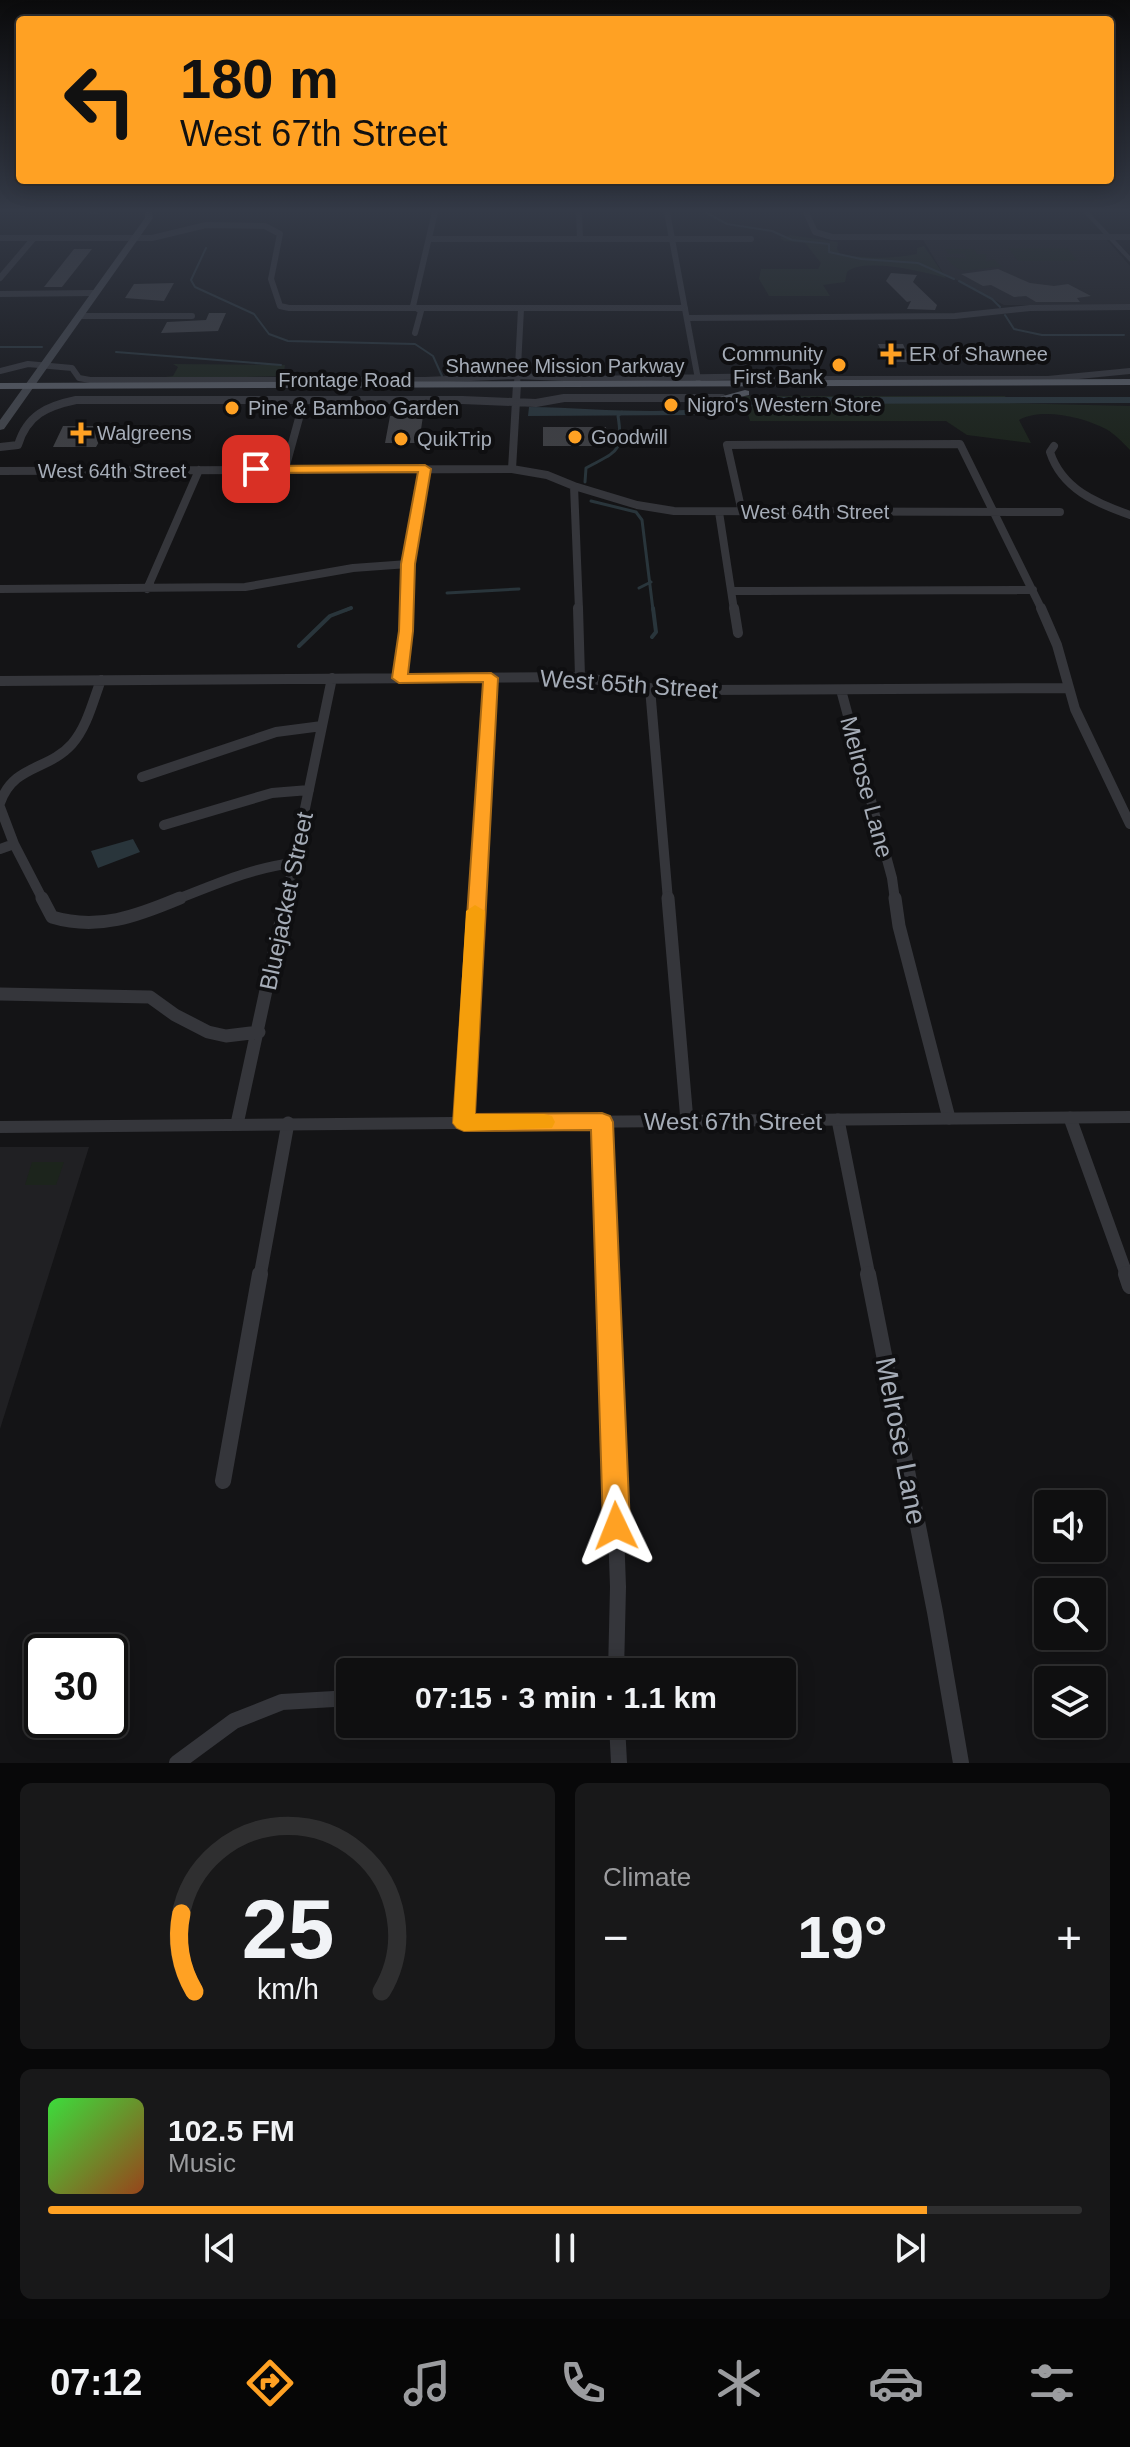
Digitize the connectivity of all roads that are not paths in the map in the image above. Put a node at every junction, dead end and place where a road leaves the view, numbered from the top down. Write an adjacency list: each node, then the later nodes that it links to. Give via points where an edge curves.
1 (93, 294): 9 (main road)
2 (275, 294): 7 (street, via 284,307)
3 (416, 294): 7 (street, via 413,306)
4 (682, 294): 6 (street)
5 (1130, 307): 11 (street, via 1030,308 955,316)
6 (685, 308): 8 (street); 11 (street)
7 (418, 309): 8 (street); 12 (street)
8 (521, 309): 21 (street)
9 (79, 316): 10 (street); 13 (main road)
10 (192, 316)
11 (687, 318): 16 (street)
12 (415, 333)
13 (43, 366): 14 (street, Frontage Road, via 14,365); 21 (street, Frontage Road, via 72,368 79,378 99,381 425,380); 22 (main road)
14 (0, 371)
15 (1130, 371): 17 (street, Frontage Road, via 1048,379)
16 (698, 379): 17 (street, Frontage Road); 21 (street, Frontage Road)
17 (762, 379): 19 (highway, Shawnee Mission Parkway); 21 (highway, Shawnee Mission Parkway); 24 (highway, via 760,387)
18 (1130, 382): 19 (highway, Shawnee Mission Parkway)
19 (850, 383): 26 (highway)
20 (0, 386): 22 (highway, Shawnee Mission Parkway)
21 (516, 389): 22 (highway, Shawnee Mission Parkway); 24 (highway, Shawnee Mission Parkway); 28 (street, Frontage Road, via 564,398); 29 (street, Frontage Road); 36 (street)
22 (25, 391): 27 (highway, Shawnee Mission Parkway); 30 (main road)
23 (1130, 392): 26 (highway, Shawnee Mission Parkway)
24 (694, 393): 25 (highway, Shawnee Mission Parkway)
25 (745, 393): 26 (highway, Shawnee Mission Parkway); 28 (highway)
26 (771, 393)
27 (0, 396)
28 (722, 398)
29 (304, 400): 33 (street, Frontage Road, via 76,400 48,407 29,422 18,445); 34 (street)
30 (4, 413): 31 (main road)
31 (0, 427)
32 (1054, 446): 44 (street, via 1051,459 1065,479 1092,500)
33 (0, 447)
34 (285, 469): 35 (street, West 64th Street); 37 (street, West 64th Street)
35 (425, 469): 36 (street, West 64th Street); 45 (street)
36 (512, 469): 39 (street, West 64th Street)
37 (199, 470): 38 (street, West 64th Street); 47 (street)
38 (0, 471)
39 (574, 486): 40 (street, West 64th Street, via 648,508); 51 (street)
40 (719, 512): 41 (street, West 64th Street); 49 (street)
41 (742, 512): 42 (street, West 64th Street); 42 (street, via 727,445 960,444)
42 (993, 512): 43 (street, West 64th Street); 48 (street)
43 (1060, 512)
44 (1130, 515)
45 (408, 564): 47 (street, via 245,587); 53 (street)
46 (0, 589): 47 (street)
47 (147, 589)
48 (1033, 590): 49 (street); 58 (street, via 1057,645)
49 (732, 591): 50 (street)
50 (738, 633)
51 (580, 677): 54 (street, West 65th Street); 57 (street, West 65th Street)
52 (332, 678): 53 (street, West 65th Street); 55 (street, West 65th Street); 60 (street, Bluejacket Street)
53 (399, 678): 54 (street, West 65th Street)
54 (491, 678): 78 (street)
55 (101, 680): 56 (street, West 65th Street); 63 (street, via 71,745 11,780)
56 (0, 681)
57 (650, 688): 59 (street, West 65th Street); 75 (street)
58 (1067, 688): 59 (street, West 65th Street); 64 (street)
59 (841, 690): 72 (street, Melrose Lane)
60 (322, 726): 61 (street, via 276,732); 62 (street, Bluejacket Street)
61 (142, 777)
62 (309, 790): 65 (street, via 272,793); 68 (street, Bluejacket Street)
63 (0, 805): 66 (street)
64 (1130, 824)
65 (164, 825)
66 (14, 844): 67 (street); 68 (street, via 55,920 93,923 157,908 268,865)
67 (0, 849)
68 (293, 863): 70 (street, Bluejacket Street)
69 (0, 994): 70 (street, via 150,997 213,1034)
70 (259, 1032): 79 (street, Bluejacket Street)
71 (1130, 1117): 73 (street, West 67th Street)
72 (949, 1118): 73 (street, West 67th Street); 74 (street, West 67th Street)
73 (1070, 1118): 81 (street)
74 (838, 1120): 75 (street, West 67th Street); 88 (street, Melrose Lane)
75 (687, 1121): 76 (street, West 67th Street)
76 (602, 1122): 78 (street, West 67th Street); 83 (street, via 618,1571)
77 (288, 1123): 78 (street, West 67th Street); 79 (street, West 67th Street); 82 (street)
78 (464, 1123)
79 (237, 1124): 80 (street, West 67th Street)
80 (0, 1127)
81 (1130, 1286)
82 (223, 1481)
83 (616, 1658)
84 (334, 1699): 86 (street, via 282,1702 258,1711 234,1721)
85 (618, 1738): 87 (street)
86 (177, 1763)
87 (619, 1763)
88 (961, 1763)

